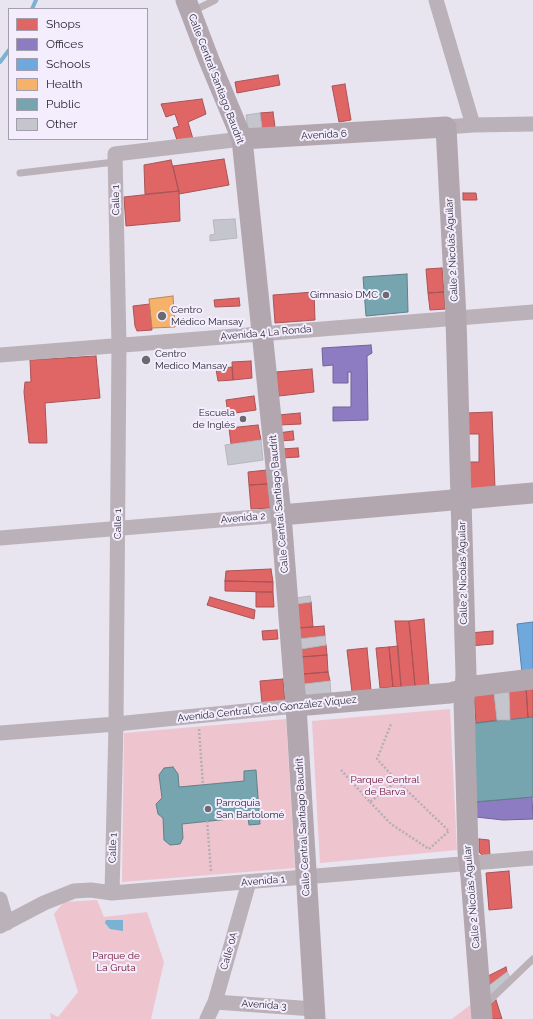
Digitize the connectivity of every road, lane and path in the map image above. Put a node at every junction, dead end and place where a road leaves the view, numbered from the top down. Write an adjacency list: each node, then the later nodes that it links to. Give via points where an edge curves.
1 (215, 0): 3 (lane)
2 (436, 0): 5 (street)
3 (188, 6): 7 (main road, Calle Central Santiago Baudrit)
4 (533, 124): 5 (street, Avenida 6)
5 (473, 125): 6 (street, Avenida 6)
6 (446, 128): 7 (main road, Avenida 6); 11 (main road, Calle 2 Nicolás Aguilar)
7 (242, 139): 8 (street, Avenida 6); 12 (main road, Calle Central Santiago Baudrit)
8 (115, 158): 9 (lane, Avenida 6); 13 (street, Calle 1)
9 (20, 173)
10 (533, 312): 11 (street, Avenida 4 La Ronda)
11 (456, 318): 12 (street, Avenida 4 La Ronda); 16 (main road, Calle 2 Nicolás Aguilar)
12 (262, 333): 13 (street, Avenida 4 La Ronda); 17 (main road, Calle Central Santiago Baudrit)
13 (119, 345): 14 (street, Avenida 4 La Ronda); 18 (street, Calle 1)
14 (0, 355)
15 (533, 493): 16 (main road, Avenida 2)
16 (461, 499): 17 (main road, Avenida 2); 21 (main road, Calle 2 Nicolás Aguilar)
17 (281, 515): 18 (street, Avenida 2); 22 (main road, Calle Central Santiago Baudrit)
18 (118, 528): 19 (street, Avenida 2); 23 (street, Calle 1)
19 (0, 538)
20 (533, 679): 21 (main road, Avenida Central Cleto González Víquez)
21 (465, 688): 22 (main road, Avenida Central Cleto González Víquez, via 450,693); 33 (main road, Calle 2 Nicolás Aguilar)
22 (296, 706): 23 (street, Avenida Central Cleto González Víquez); 35 (main road, Calle Central Santiago Baudrit)
23 (116, 724): 26 (street, Avenida Central Cleto González Víquez); 37 (street, Calle 1)
24 (391, 724): 28 (path, via 377,759)
25 (198, 727): 29 (path)
26 (0, 733)
27 (341, 770): 30 (path)
28 (397, 781): 30 (path); 30 (path, via 449,831 428,849 391,824)
29 (203, 785)
30 (370, 802)
31 (207, 821): 34 (path)
32 (533, 858): 33 (street, Avenida 1)
33 (469, 864): 35 (street, Avenida 1); 43 (main road, Calle 2 Nicolás Aguilar)
34 (212, 876)
35 (306, 878): 36 (street, Avenida 1); 42 (main road, Calle Central Santiago Baudrit)
36 (249, 882): 37 (street, Avenida 1); 41 (street, Calle 0A)
37 (112, 893): 39 (street, Avenida 1, via 74,891)
38 (0, 899): 39 (street)
39 (3, 924)
40 (533, 959): 43 (lane)
41 (215, 1002): 42 (street, Avenida 3); 44 (street, Calle 0A)
42 (314, 1014)
43 (482, 1014)
44 (207, 1019)

